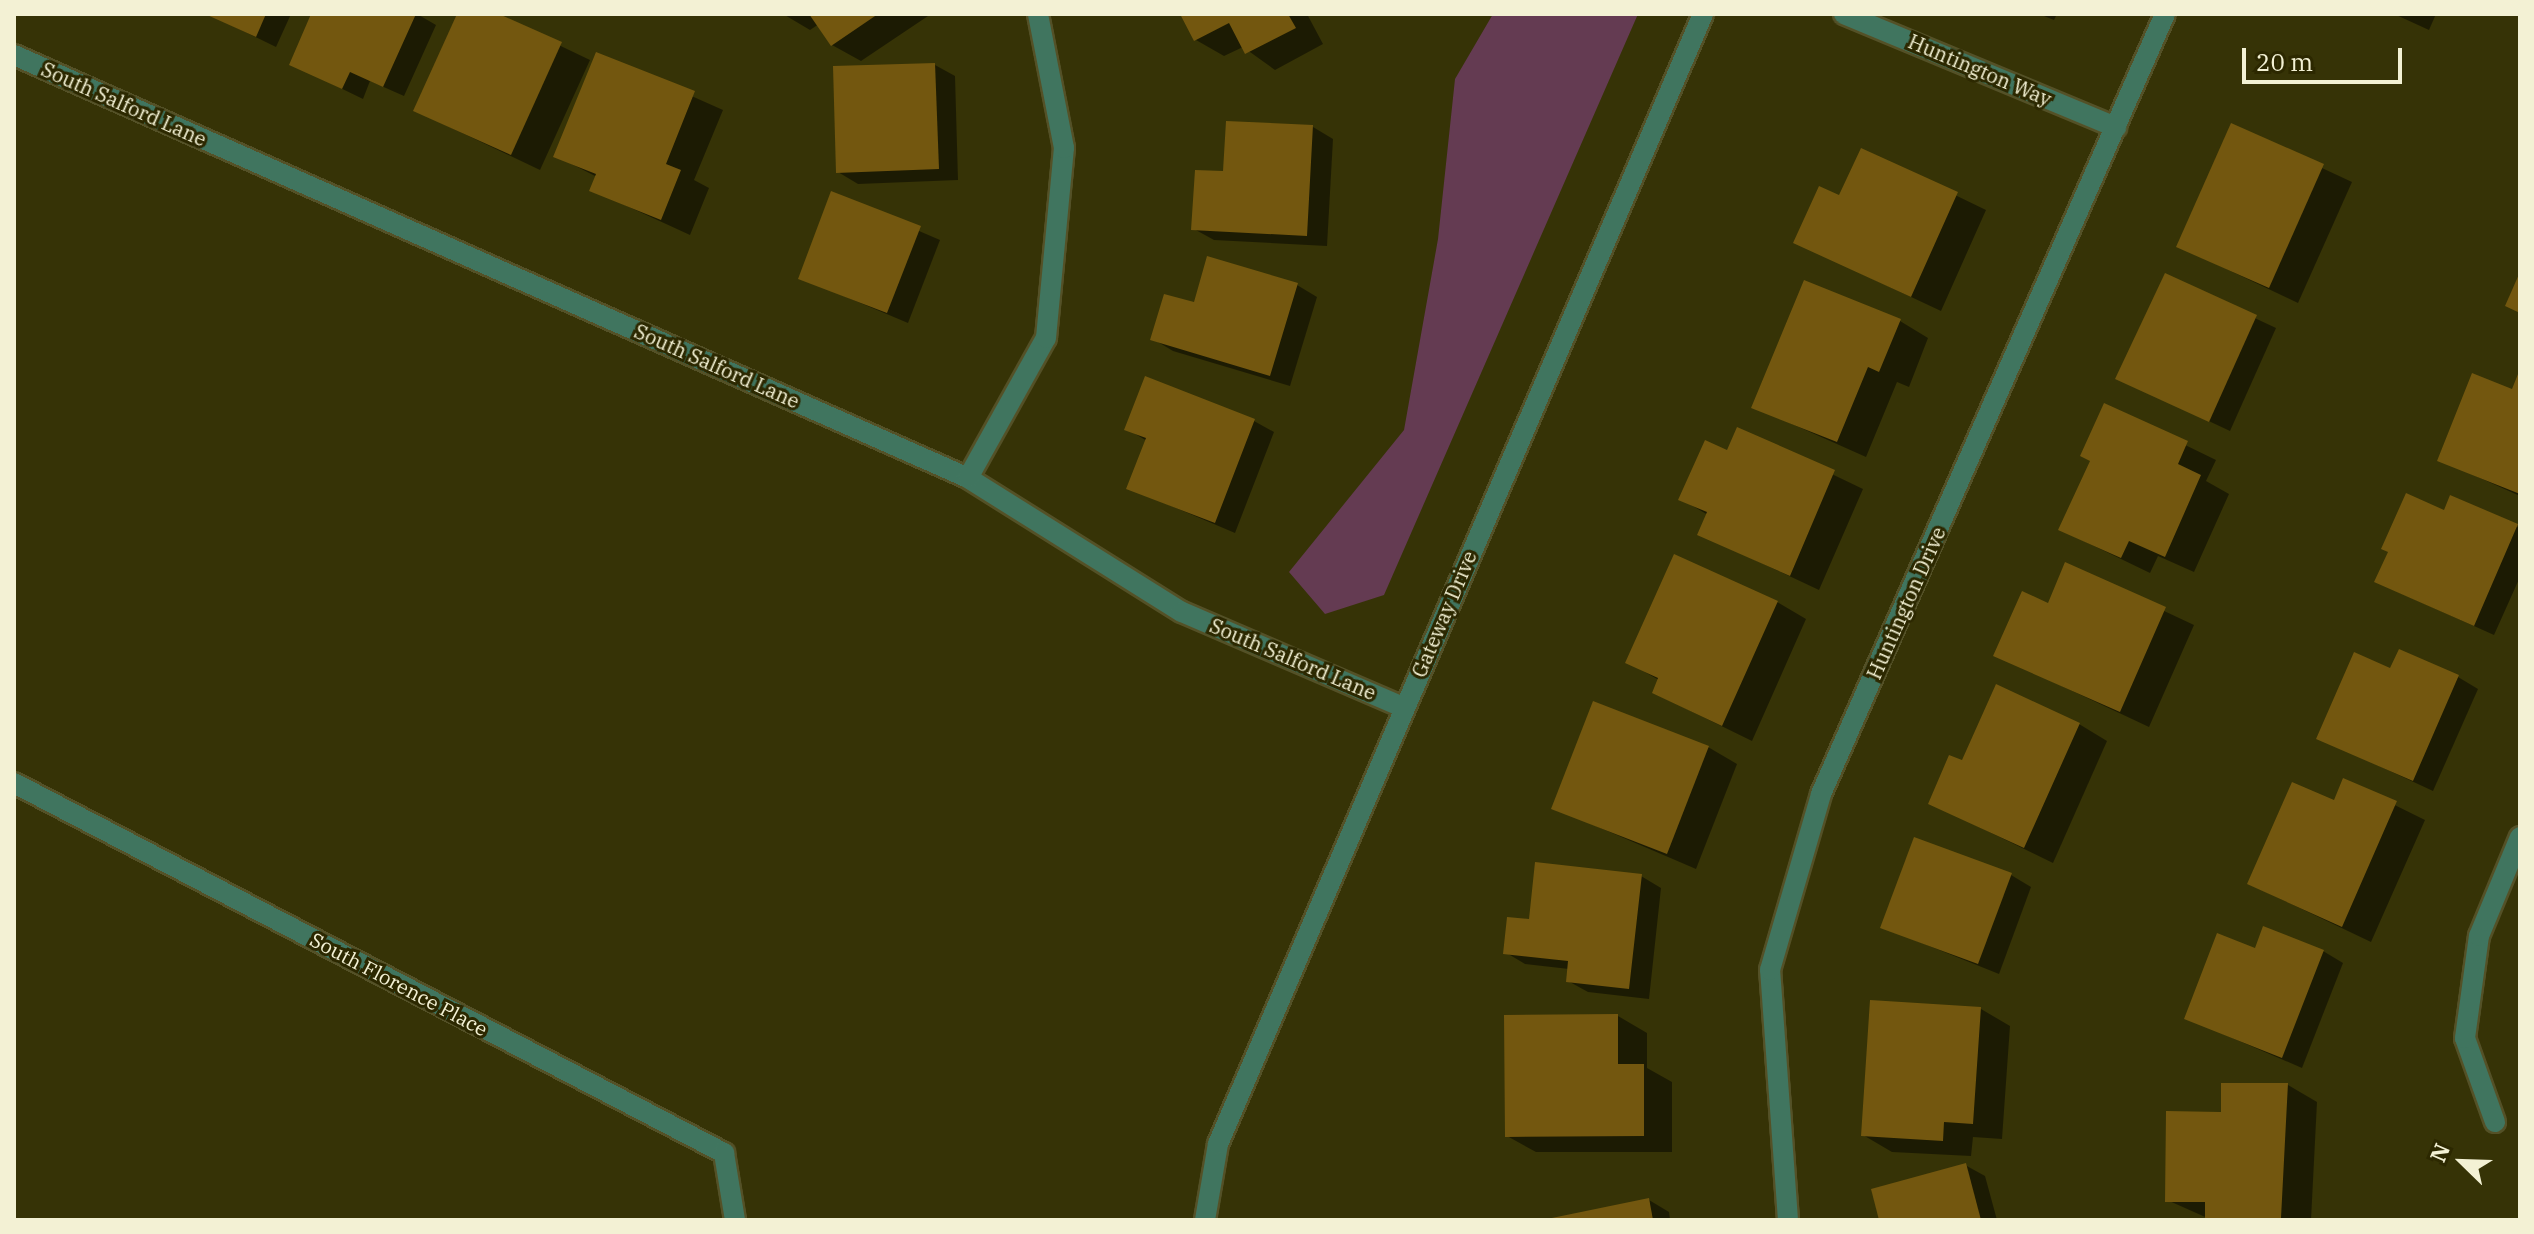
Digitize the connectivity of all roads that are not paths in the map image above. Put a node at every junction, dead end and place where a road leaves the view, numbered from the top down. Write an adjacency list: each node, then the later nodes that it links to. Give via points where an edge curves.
1 (1038, 14): 7 (street, via 1064,148 1046,338)
2 (1703, 14): 8 (street, Gateway Drive)
3 (1844, 14): 6 (street, Huntington Way)
4 (2165, 14): 6 (street, Huntington Drive)
5 (14, 55): 7 (street, South Salford Lane)
6 (2116, 127): 14 (street, Huntington Drive, via 1821,794 1770,970)
7 (968, 478): 8 (street, South Salford Lane, via 1182,612)
8 (1403, 707): 13 (street, Gateway Drive, via 1218,1144)
9 (14, 783): 12 (street, South Florence Place, via 724,1153)
10 (2520, 837): 11 (street, via 2479,936 2465,1038)
11 (2495, 1122)
12 (735, 1220)
13 (1205, 1220)
14 (1788, 1220)

